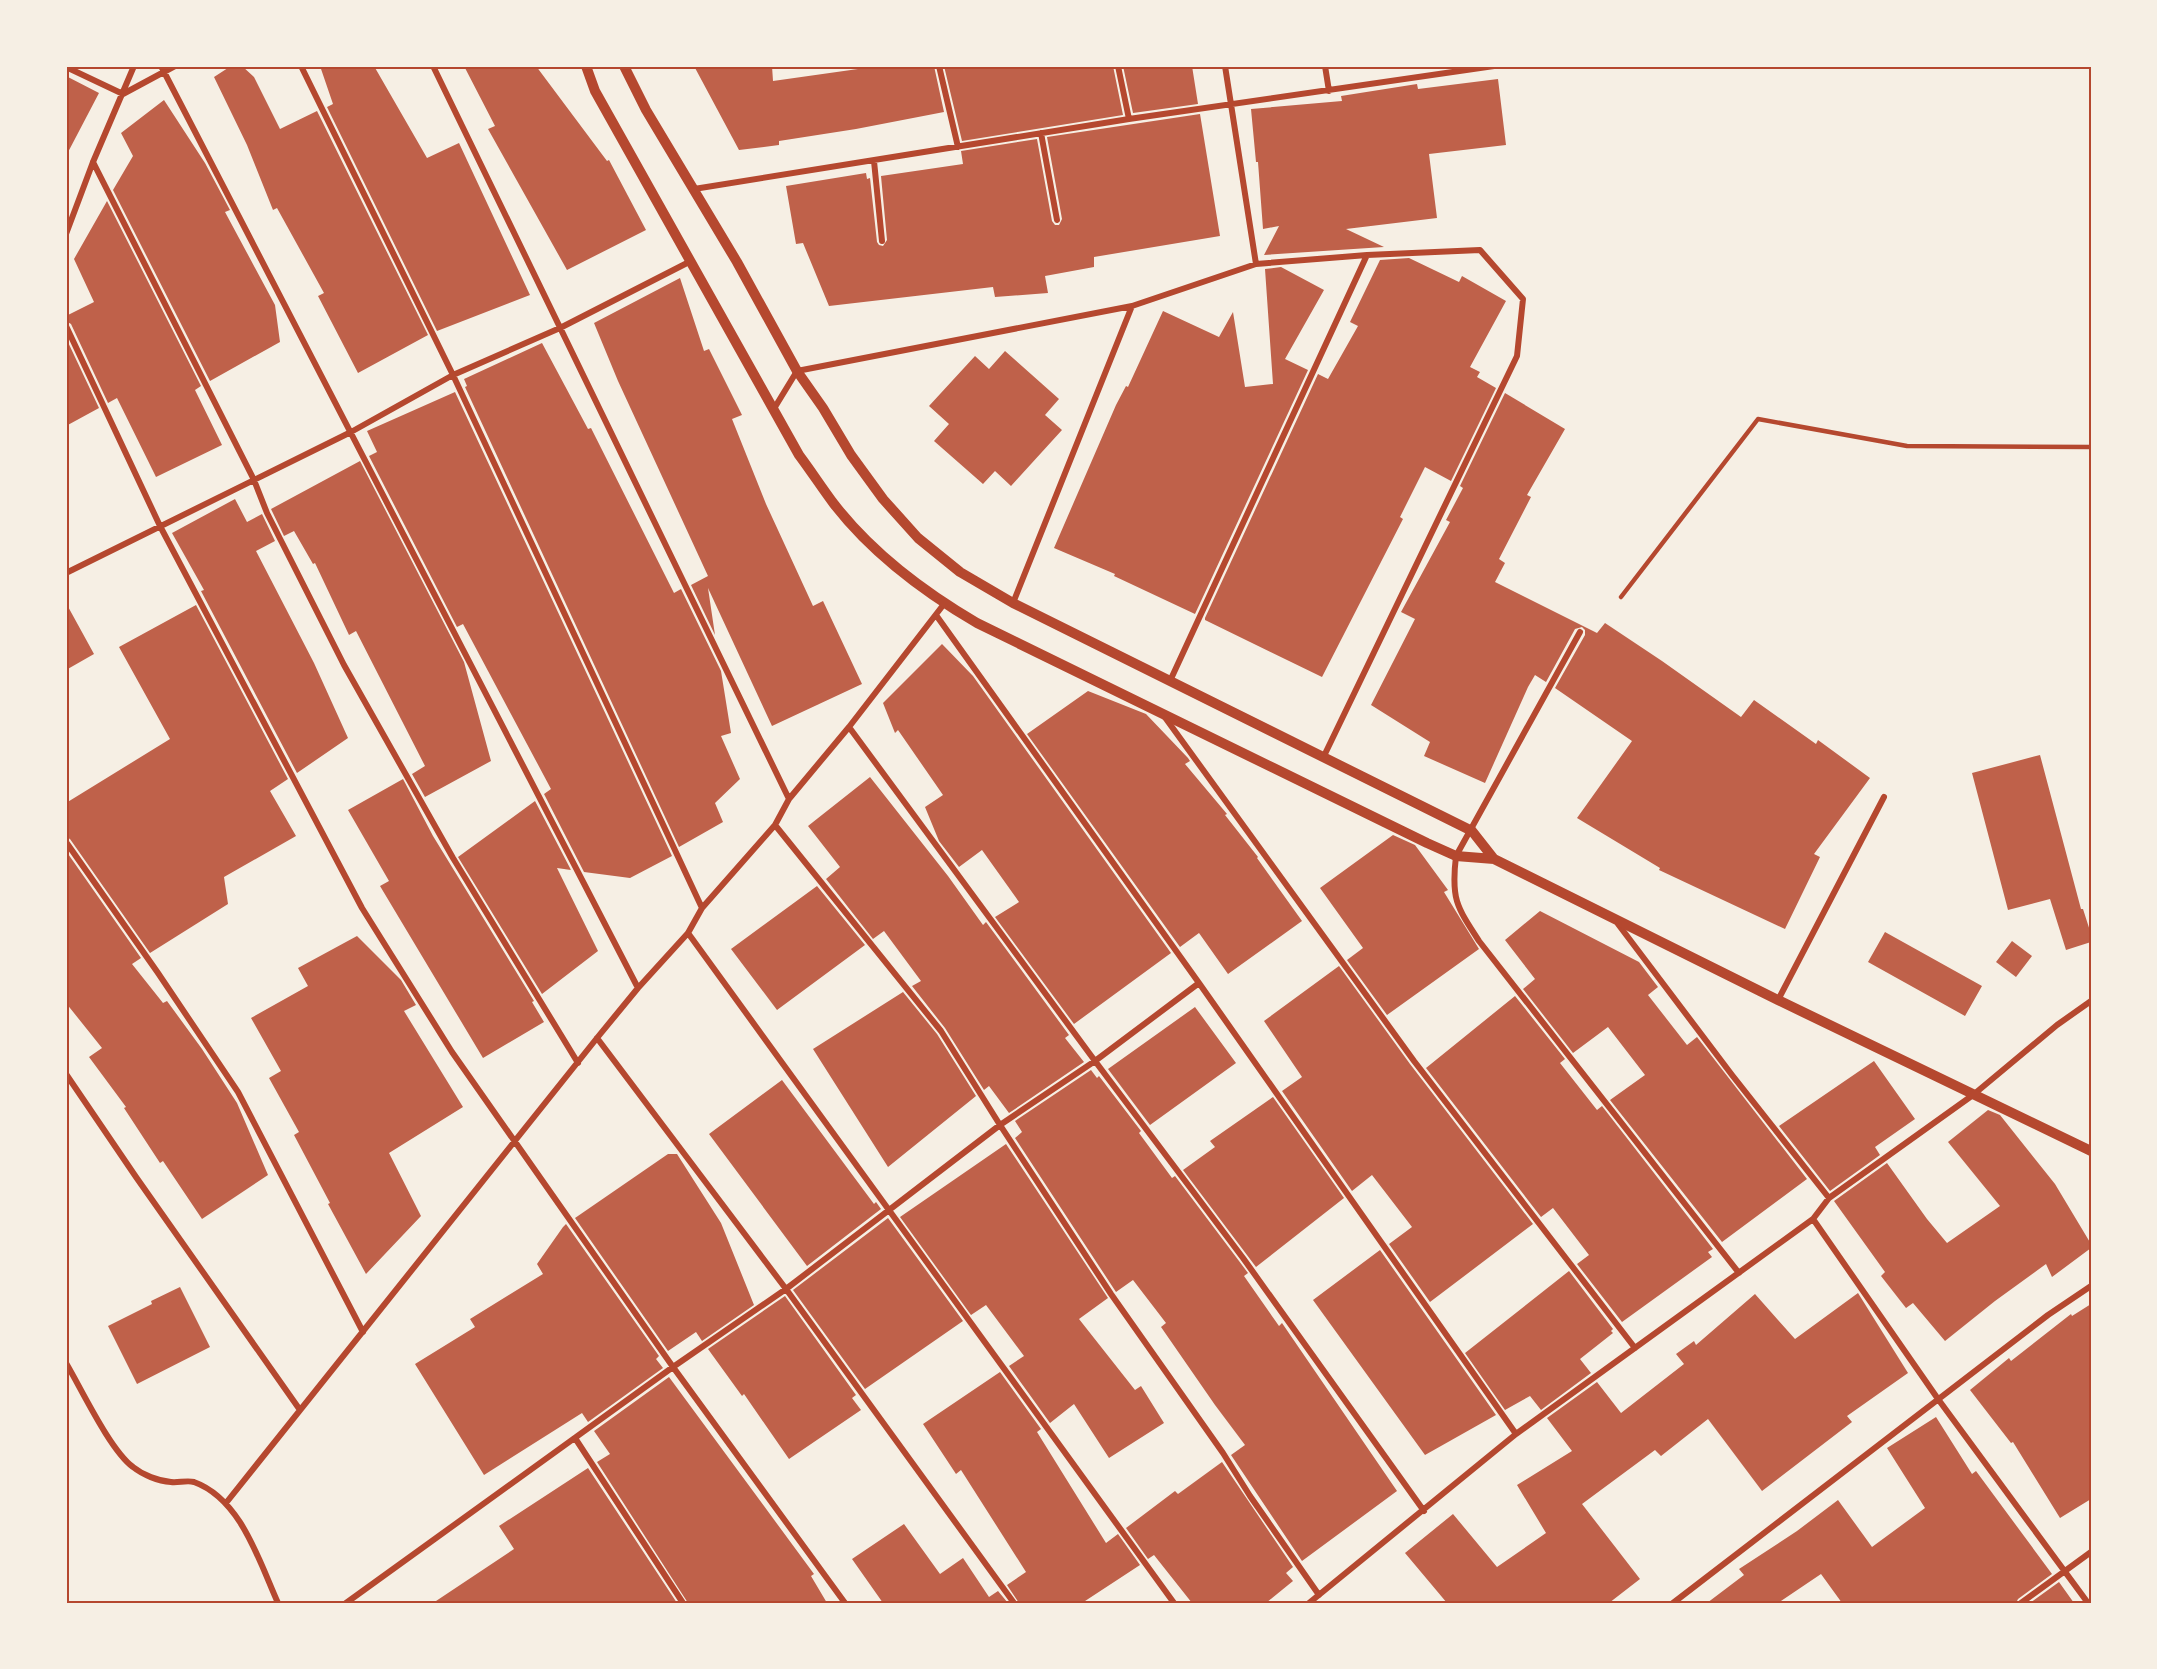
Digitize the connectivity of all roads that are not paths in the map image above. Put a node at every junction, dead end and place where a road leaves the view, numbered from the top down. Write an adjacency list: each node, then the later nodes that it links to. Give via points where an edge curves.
1 (134, 66): 15 (street)
2 (175, 66): 13 (street)
3 (301, 66): 33 (street)
4 (433, 66): 31 (street)
5 (585, 66): 27 (street, via 595,91)
6 (624, 66): 22 (street)
7 (939, 66): 19 (street)
8 (1118, 66): 17 (street)
9 (1226, 66): 16 (street)
10 (1325, 66): 14 (street)
11 (1494, 66): 14 (street)
12 (66, 67): 15 (street)
13 (162, 69): 15 (street); 35 (street)
14 (1329, 91): 16 (street)
15 (123, 94): 21 (street)
16 (1231, 104): 17 (street); 28 (street)
17 (1129, 119): 18 (street)
18 (1041, 133): 19 (street); 23 (street)
19 (958, 147): 20 (street)
20 (874, 161): 22 (street); 25 (street)
21 (93, 162): 24 (street); 37 (street)
22 (694, 189): 32 (street)
23 (1057, 220)
24 (66, 234)
25 (882, 241)
26 (1367, 255): 28 (street); 45 (street); 48 (street, via 1480,250 1523,299 1517,357)
27 (691, 261): 31 (street); 34 (street)
28 (1256, 264): 29 (street)
29 (1132, 306): 32 (street); 41 (street)
30 (66, 326): 38 (street)
31 (560, 328): 33 (street); 50 (street)
32 (796, 371): 34 (street); 41 (street, via 883,499 918,538 960,572)
33 (453, 375): 35 (street); 56 (street)
34 (775, 407): 42 (street, via 800,455 835,505 877,550)
35 (351, 432): 37 (street); 60 (street)
36 (2091, 447): 40 (lane, via 1907,446 1758,419)
37 (254, 480): 38 (street); 65 (street, via 344,665 453,858)
38 (160, 526): 39 (street); 69 (street, via 362,908 452,1052)
39 (66, 573)
40 (1621, 597)
41 (1013, 603): 45 (street)
42 (944, 604): 43 (street); 46 (street)
43 (936, 615): 47 (street); 59 (street)
44 (1580, 632): 52 (street)
45 (1170, 681): 48 (street)
46 (1162, 714): 54 (street); 78 (street, via 1414,1061)
47 (849, 727): 50 (street); 64 (street)
48 (1323, 758): 52 (street)
49 (1884, 797): 61 (street)
50 (789, 799): 51 (street)
51 (775, 825): 56 (street); 68 (street, via 941,1031)
52 (1472, 831): 54 (street); 55 (street)
53 (66, 842): 77 (street, via 238,1092)
54 (1456, 856): 55 (street); 74 (street, via 1453,884 1457,905 1479,941)
55 (1494, 859): 57 (street)
56 (702, 908): 58 (street)
57 (1614, 919): 61 (street); 71 (street)
58 (688, 933): 60 (street); 72 (street)
59 (1199, 983): 64 (street); 83 (street)
60 (638, 988): 63 (street)
61 (1778, 1000): 67 (street)
62 (2091, 1001): 67 (street)
63 (597, 1038): 65 (street); 76 (street)
64 (1095, 1061): 68 (street); 86 (street, via 1243,1258)
65 (578, 1063): 69 (street)
66 (66, 1074): 82 (street)
67 (1973, 1095): 70 (street); 71 (street)
68 (1000, 1125): 72 (street); 89 (street, via 1111,1294)
69 (516, 1140): 77 (street); 80 (street)
70 (2091, 1151)
71 (1829, 1198): 73 (street)
72 (888, 1209): 76 (street); 95 (street)
73 (1813, 1219): 74 (street); 81 (street)
74 (1739, 1273): 78 (street)
75 (2091, 1286): 81 (street)
76 (786, 1289): 80 (street); 94 (street)
77 (363, 1332): 82 (street)
78 (1635, 1348): 83 (street)
79 (66, 1363): 85 (street, via 118,1452 133,1467 171,1483 192,1482)
80 (673, 1367): 84 (street); 93 (street)
81 (1938, 1399): 88 (street); 97 (street)
82 (300, 1410): 85 (street)
83 (1516, 1434): 86 (street)
84 (575, 1438): 91 (street); 92 (street)
85 (226, 1503): 90 (street, via 236,1514)
86 (1424, 1511): 89 (street)
87 (2091, 1552): 88 (street)
88 (2064, 1571): 98 (street); 99 (street)
89 (1319, 1595): 96 (street)
90 (278, 1603)
91 (346, 1603)
92 (682, 1603)
93 (845, 1603)
94 (1014, 1603)
95 (1174, 1603)
96 (1309, 1603)
97 (1673, 1603)
98 (2021, 1603)
99 (2088, 1603)

